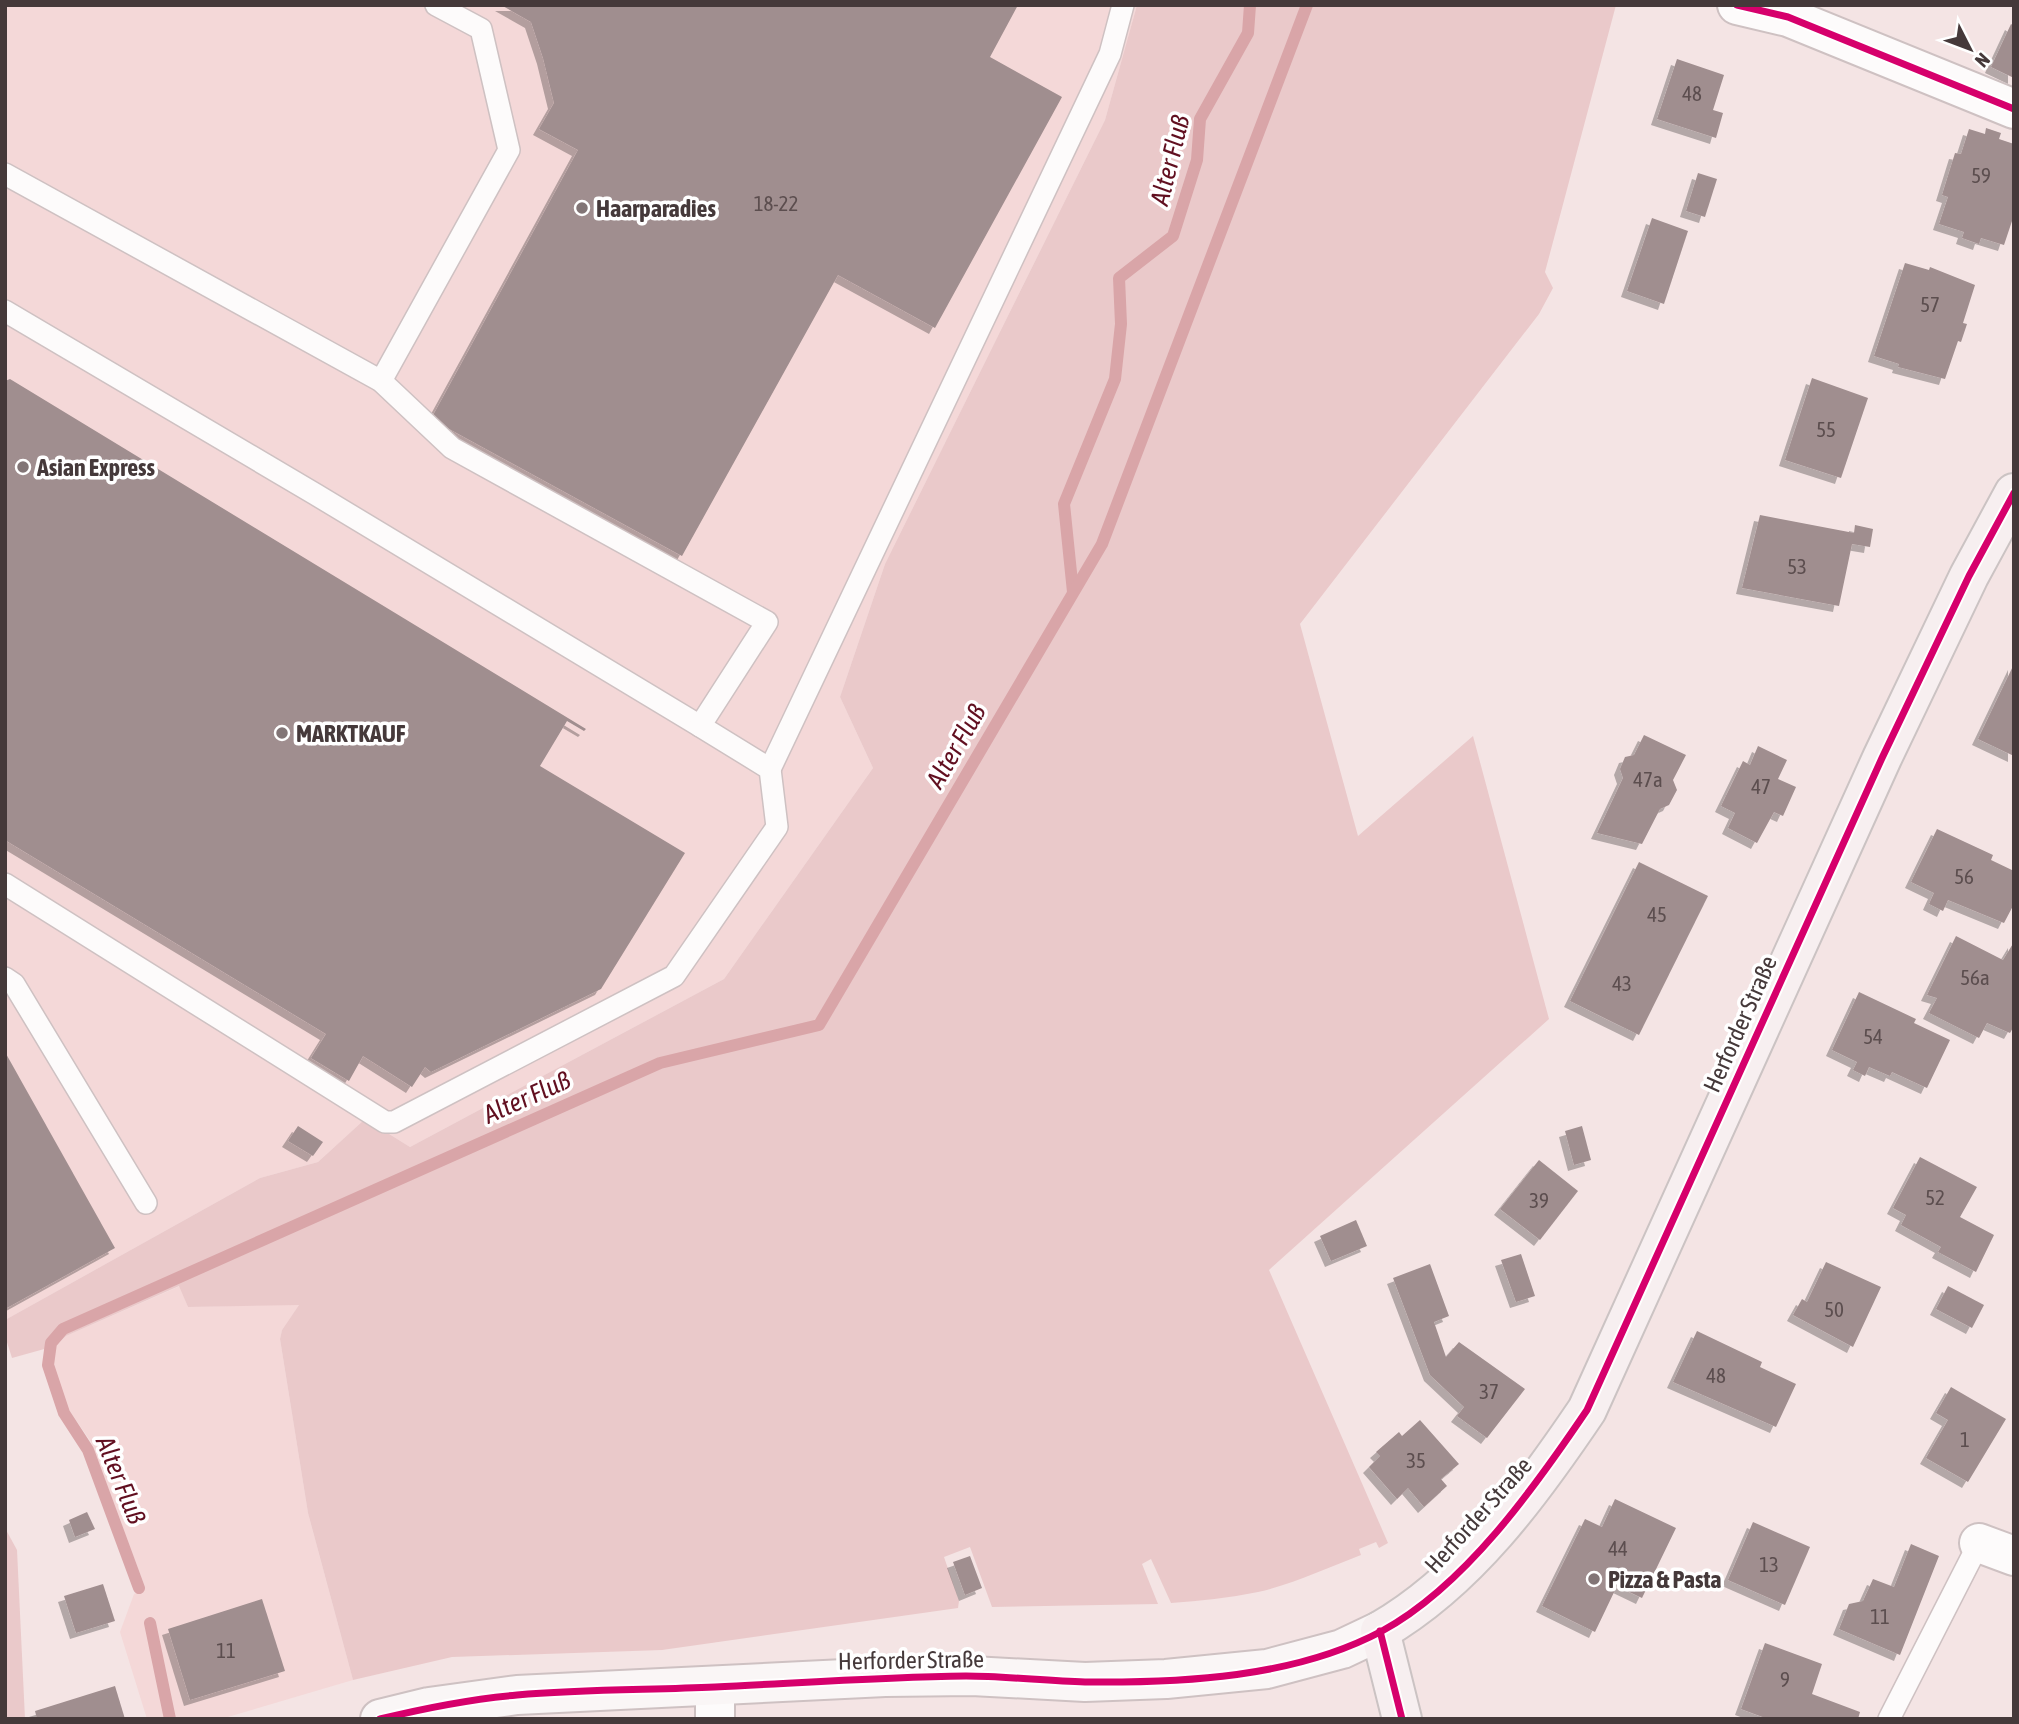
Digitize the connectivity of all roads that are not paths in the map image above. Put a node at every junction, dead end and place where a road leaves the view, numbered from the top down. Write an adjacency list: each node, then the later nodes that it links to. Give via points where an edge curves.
1 (436, 5): 7 (lane, via 481,29 509,150)
2 (1123, 5): 10 (lane, via 1110,54)
3 (1737, 5): 4 (street, via 1788,17)
4 (2014, 109)
5 (5, 174): 7 (lane)
6 (5, 311): 9 (lane)
7 (381, 381): 9 (lane, via 452,448 767,622)
8 (2014, 493): 15 (main road, Herforder Straße, via 1882,758 1587,1410 1535,1488 1456,1575)
9 (700, 726): 10 (lane)
10 (770, 769): 11 (lane, via 777,827 674,976 394,1122 385,1122)
11 (5, 884)
12 (5, 978): 13 (lane, via 14,984)
13 (146, 1203)
14 (2003, 1547): 19 (lane)
15 (1380, 1632): 16 (street, Herforder Straße, via 1342,1649 1267,1669 1085,1682 885,1677); 18 (main road)
16 (715, 1703): 17 (street, Herforder Straße, via 517,1695)
17 (380, 1719)
18 (1402, 1719)
19 (1889, 1719)

